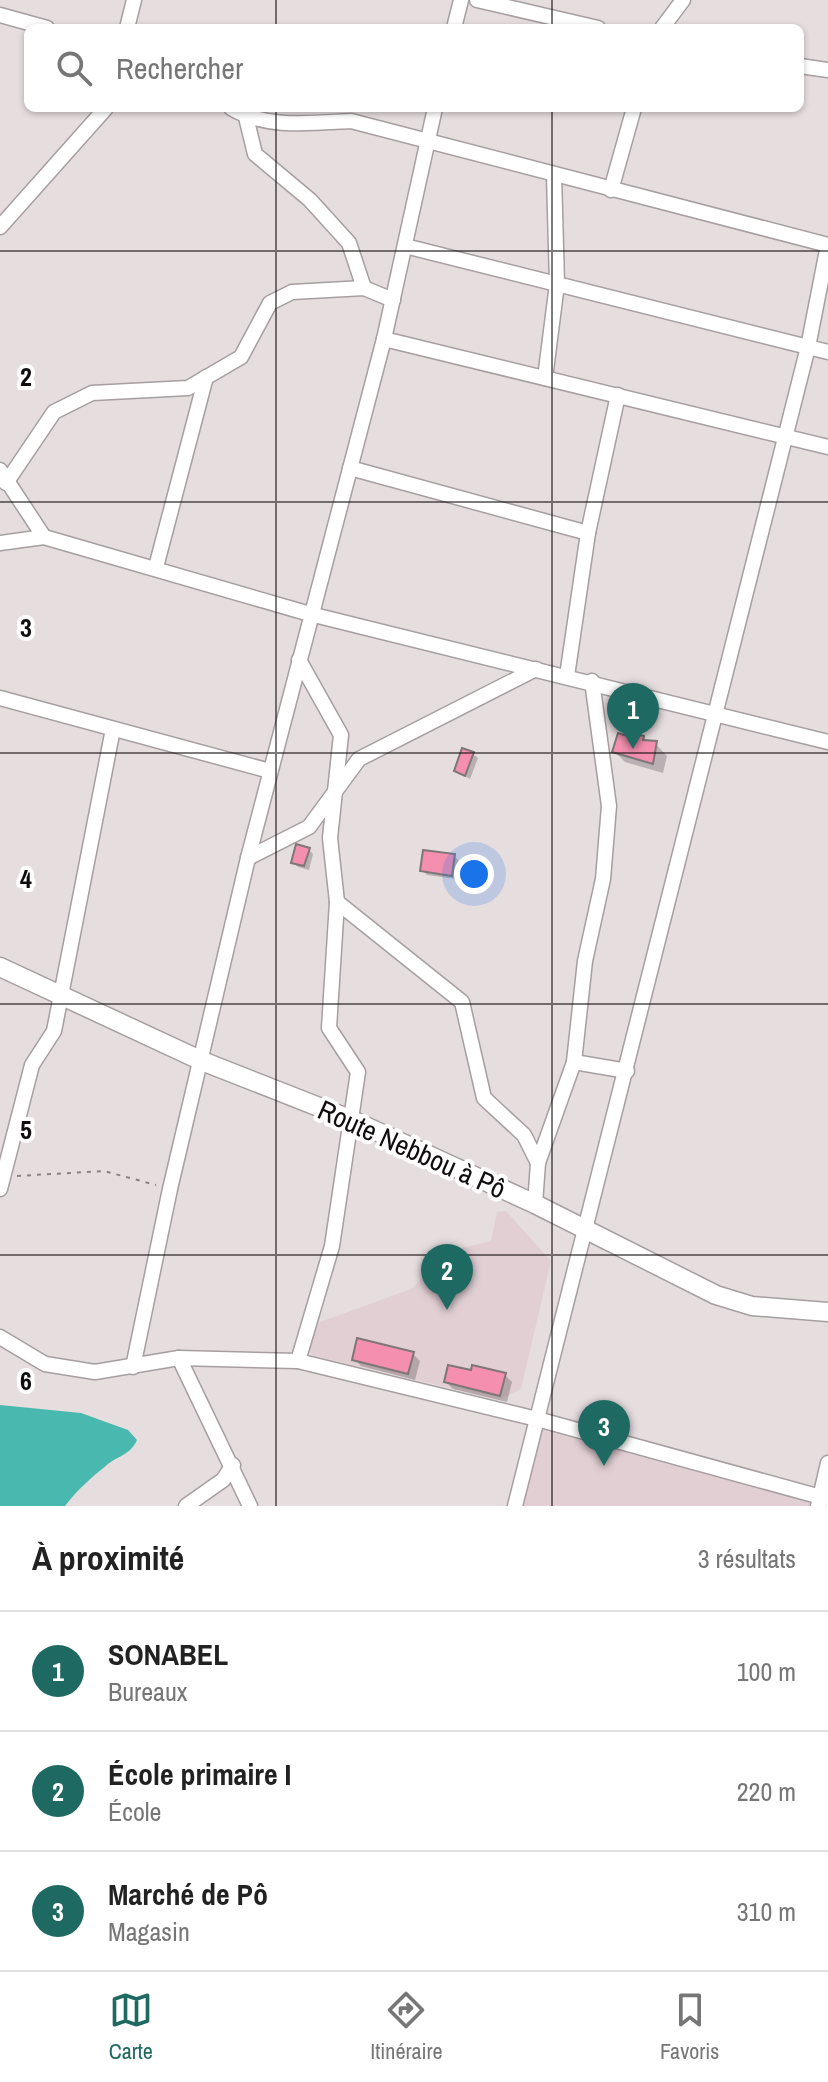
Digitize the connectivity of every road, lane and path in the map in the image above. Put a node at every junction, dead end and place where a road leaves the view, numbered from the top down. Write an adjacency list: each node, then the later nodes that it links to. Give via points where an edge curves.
1 (134, 0): 7 (street)
2 (461, 0): 8 (street)
3 (477, 0): 9 (street)
4 (683, 0): 10 (street)
5 (0, 15): 6 (street)
6 (33, 24)
7 (128, 24)
8 (455, 24)
9 (581, 24)
10 (665, 24)
11 (804, 67): 12 (street)
12 (828, 70)
13 (102, 112): 21 (street)
14 (238, 112): 17 (street)
15 (434, 112): 18 (street)
16 (633, 112): 20 (street)
17 (246, 117): 18 (street, via 288,124 351,121); 25 (street, via 255,154 310,200 349,243)
18 (427, 140): 19 (street); 23 (street)
19 (554, 175): 20 (street); 24 (street)
20 (611, 190): 22 (street)
21 (0, 227)
22 (828, 245): 28 (street)
23 (405, 246): 24 (street); 26 (street)
24 (557, 284): 28 (street); 31 (street)
25 (364, 288): 26 (street); 30 (street, via 292,292 270,303 241,357)
26 (393, 300): 27 (street)
27 (384, 339): 31 (street); 35 (street)
28 (808, 347): 29 (street); 33 (street)
29 (828, 352)
30 (206, 377): 36 (street, via 188,388 92,393 54,412); 40 (street)
31 (545, 378): 32 (street)
32 (618, 395): 33 (street); 37 (street)
33 (784, 436): 34 (street); 47 (street)
34 (828, 447)
35 (350, 468): 37 (street); 41 (street)
36 (3, 476): 38 (street)
37 (588, 533): 44 (street)
38 (44, 537): 39 (street); 40 (street)
39 (0, 543)
40 (156, 567): 41 (street)
41 (310, 614): 42 (street); 43 (street)
42 (299, 660): 50 (street); 51 (street, via 341,735)
43 (536, 669): 44 (street); 51 (street, via 359,759)
44 (567, 676): 45 (street)
45 (592, 681): 47 (street); 57 (street, via 609,806)
46 (0, 698): 48 (street)
47 (715, 714): 49 (street); 58 (street)
48 (113, 729): 50 (street); 55 (street)
49 (828, 742)
50 (270, 771): 52 (street)
51 (337, 785): 52 (street, via 309,827); 53 (street, via 330,838)
52 (248, 858): 56 (street)
53 (337, 902): 59 (street, via 329,1028 358,1072); 60 (street, via 462,1002 484,1098 524,1135)
54 (0, 967): 55 (main road, Route Nebbou à Pô)
55 (59, 994): 56 (main road, Route Nebbou à Pô); 61 (street, via 54,1031 32,1065)
56 (202, 1061): 59 (main road, Route Nebbou à Pô); 62 (street)
57 (574, 1062): 58 (street); 60 (street)
58 (627, 1071): 64 (street)
59 (352, 1120): 63 (main road, Route Nebbou à Pô); 68 (street, via 332,1246)
60 (538, 1163): 63 (street)
61 (2, 1183): 62 (path, via 104,1171)
62 (170, 1189): 69 (street)
63 (535, 1204): 64 (main road, Route Nebbou à Pô)
64 (585, 1232): 65 (main road, Route Nebbou à Pô, via 716,1295 752,1306); 70 (street)
65 (828, 1312)
66 (0, 1337): 69 (street, via 45,1364 95,1372)
67 (179, 1358): 68 (street); 69 (street); 72 (street)
68 (298, 1361): 70 (street)
69 (133, 1367)
70 (537, 1419): 73 (street); 76 (street)
71 (828, 1463): 73 (street)
72 (233, 1465): 74 (street, via 223,1480); 75 (street)
73 (822, 1501)
74 (186, 1506)
75 (250, 1506)
76 (515, 1506)

